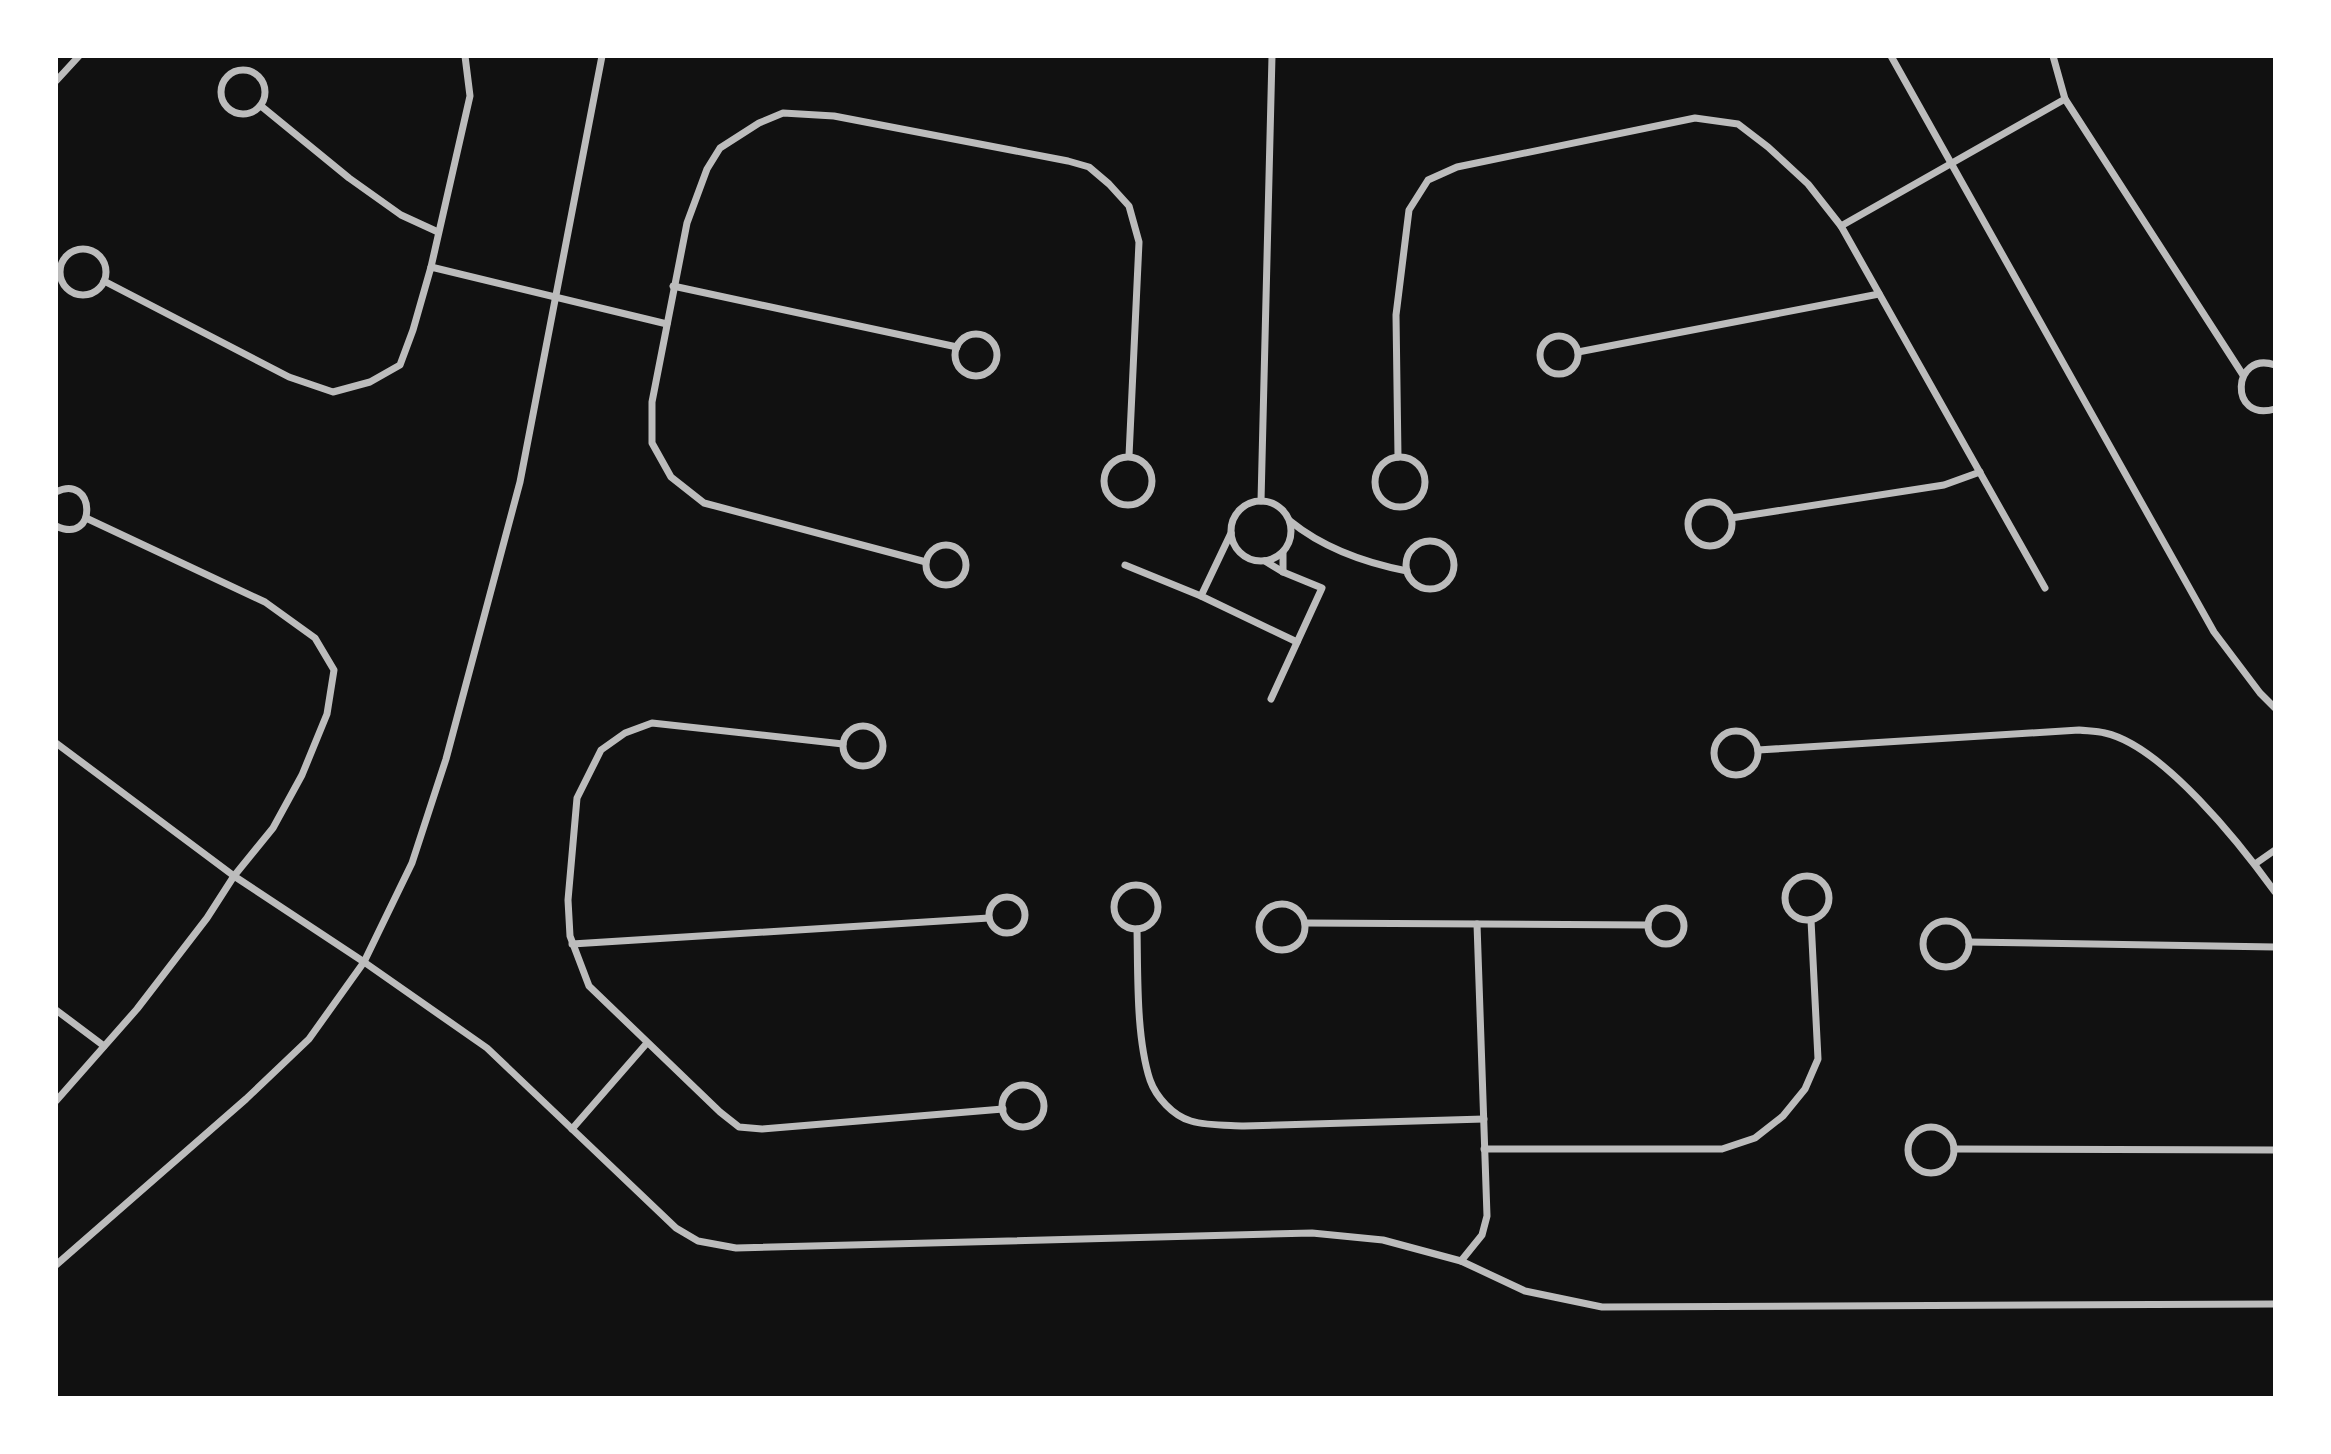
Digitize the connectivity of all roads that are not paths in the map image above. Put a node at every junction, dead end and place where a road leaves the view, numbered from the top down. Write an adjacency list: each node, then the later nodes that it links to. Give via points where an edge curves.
1 (79, 56): 7 (street)
2 (465, 56): 12 (street, via 470,96)
3 (602, 56): 17 (street)
4 (1272, 56): 28 (street)
5 (1891, 56): 10 (street)
6 (2053, 56): 8 (street)
7 (56, 81)
8 (2065, 99): 10 (street); 22 (street)
9 (261, 106): 9 (street, via 266,92 261,78 240,70 226,76 221,97 228,109 242,115); 12 (street, via 401,215)
10 (1951, 164): 11 (street); 48 (street, via 2214,632)
11 (1841, 226): 16 (street); 25 (street, via 1808,184 1738,124 1695,118 1457,167 1428,180 1409,210 1404,238 1396,316)
12 (439, 232): 13 (street)
13 (430, 267): 14 (street, via 400,365 370,383 333,392 289,377); 17 (street)
14 (104, 281): 14 (street, via 106,266 91,250 69,253 60,265 61,280 78,294 93,292)
15 (673, 286): 18 (street); 19 (street); 24 (street, via 687,223 720,148 783,113 834,116 1089,167 1129,206 1139,242)
16 (1879, 294): 20 (street); 26 (street)
17 (556, 297): 18 (street); 65 (street, via 520,482 446,759 412,863)
18 (667, 324): 40 (street, via 652,401 652,443 671,477 704,503)
19 (957, 348): 19 (street, via 959,367 970,375 989,371 997,359 995,346 985,337 965,337)
20 (1578, 352): 20 (street, via 1573,341 1556,336 1541,347 1540,359 1546,370 1559,375 1571,371)
21 (2275, 365): 22 (street, via 2255,365)
22 (2243, 375): 23 (street, via 2241,392 2250,406)
23 (2275, 410)
24 (1129, 456): 24 (street, via 1108,467 1104,483 1111,497 1125,505 1140,502 1153,482 1144,462)
25 (1398, 457): 25 (street, via 1378,469 1375,485 1388,504 1404,508 1419,500 1425,476 1415,462)
26 (1980, 472): 30 (street, via 1944,485); 44 (street)
27 (56, 492): 29 (street, via 80,493 88,504)
28 (1261, 501): 31 (street, via 1280,508); 33 (street, via 1243,508)
29 (86, 518): 32 (street, via 71,530); 54 (street, via 265,603 315,638 334,670 327,714 302,775 273,828)
30 (1731, 518): 30 (street, via 1716,502 1702,503 1690,512 1687,526 1699,544 1714,546 1731,533)
31 (1289, 519): 34 (street); 35 (street)
32 (56, 526)
33 (1231, 533): 36 (street); 38 (street)
34 (1291, 534): 35 (street); 37 (street)
35 (1308, 535): 42 (street, via 1380,566)
36 (1239, 551): 38 (street); 39 (street)
37 (1283, 552): 39 (street); 43 (street)
38 (1219, 558): 45 (street)
39 (1265, 561): 43 (street)
40 (926, 562): 40 (street, via 929,575 939,584 958,580 965,569 964,556 949,545 937,547)
41 (1125, 565): 45 (street)
42 (1407, 571): 42 (street, via 1415,584 1430,589 1450,578 1453,563 1441,544 1426,542 1412,549)
43 (1283, 572): 46 (street, via 1322,588)
44 (2045, 588)
45 (1201, 596): 46 (street)
46 (1297, 642): 47 (street)
47 (1271, 699)
48 (2275, 708)
49 (56, 743): 54 (street)
50 (843, 744): 50 (street, via 846,757 856,765 876,762 883,751 882,738 867,726 848,732); 63 (street, via 652,723 625,733 601,750 577,798 568,900)
51 (1758, 750): 51 (street, via 1751,737 1731,732 1715,745 1714,760 1723,771 1737,775 1750,770); 53 (street, via 2079,730 2107,733 2147,754 2195,795)
52 (2275, 850): 53 (street)
53 (2255, 864): 55 (street)
54 (233, 876): 65 (street); 68 (street, via 207,918)
55 (2275, 892)
56 (989, 918): 56 (street, via 996,929 1013,931 1022,924 1023,907 1004,897 991,907); 63 (street)
57 (1811, 920): 57 (street, via 1824,912 1829,898 1824,883 1803,876 1786,888 1784,902 1797,918); 73 (street, via 1818,1059 1805,1089 1783,1116 1755,1138 1723,1149)
58 (1305, 923): 58 (street, via 1292,906 1278,904 1260,916 1259,932 1267,945 1282,950 1297,945); 59 (street)
59 (1477, 924): 60 (street); 71 (street)
60 (1648, 925): 60 (street, via 1651,937 1661,944 1674,943 1685,929 1683,918 1668,908 1652,914)
61 (1137, 929): 61 (street, via 1150,924 1157,905 1146,888 1132,886 1119,893 1114,906 1124,925); 71 (street, via 1144,1047 1151,1082 1166,1105 1189,1121 1244,1126)
62 (1969, 942): 62 (street, via 1963,929 1943,922 1930,928 1924,948 1931,961 1953,966 1965,957); 64 (street)
63 (572, 944): 67 (street, via 589,986)
64 (2275, 947)
65 (364, 961): 72 (street, via 487,1048); 77 (street, via 309,1039)
66 (56, 1010): 68 (street)
67 (647, 1043): 70 (street, via 739,1127 762,1129); 72 (street)
68 (104, 1046): 69 (street)
69 (56, 1101)
70 (1003, 1109): 70 (street, via 1008,1121 1027,1127 1038,1121 1044,1101 1036,1090 1023,1085 1009,1090)
71 (1484, 1119): 73 (street)
72 (572, 1129): 76 (street, via 676,1228 698,1241 736,1248 1312,1233 1383,1240)
73 (1485, 1149): 76 (street, via 1482,1235)
74 (1954, 1149): 74 (street, via 1942,1130 1927,1127 1913,1134 1908,1148 1911,1163 1930,1173 1945,1169); 75 (street)
75 (2275, 1150)
76 (1461, 1261): 78 (street, via 1525,1291 1602,1307)
77 (56, 1265)
78 (2275, 1304)

